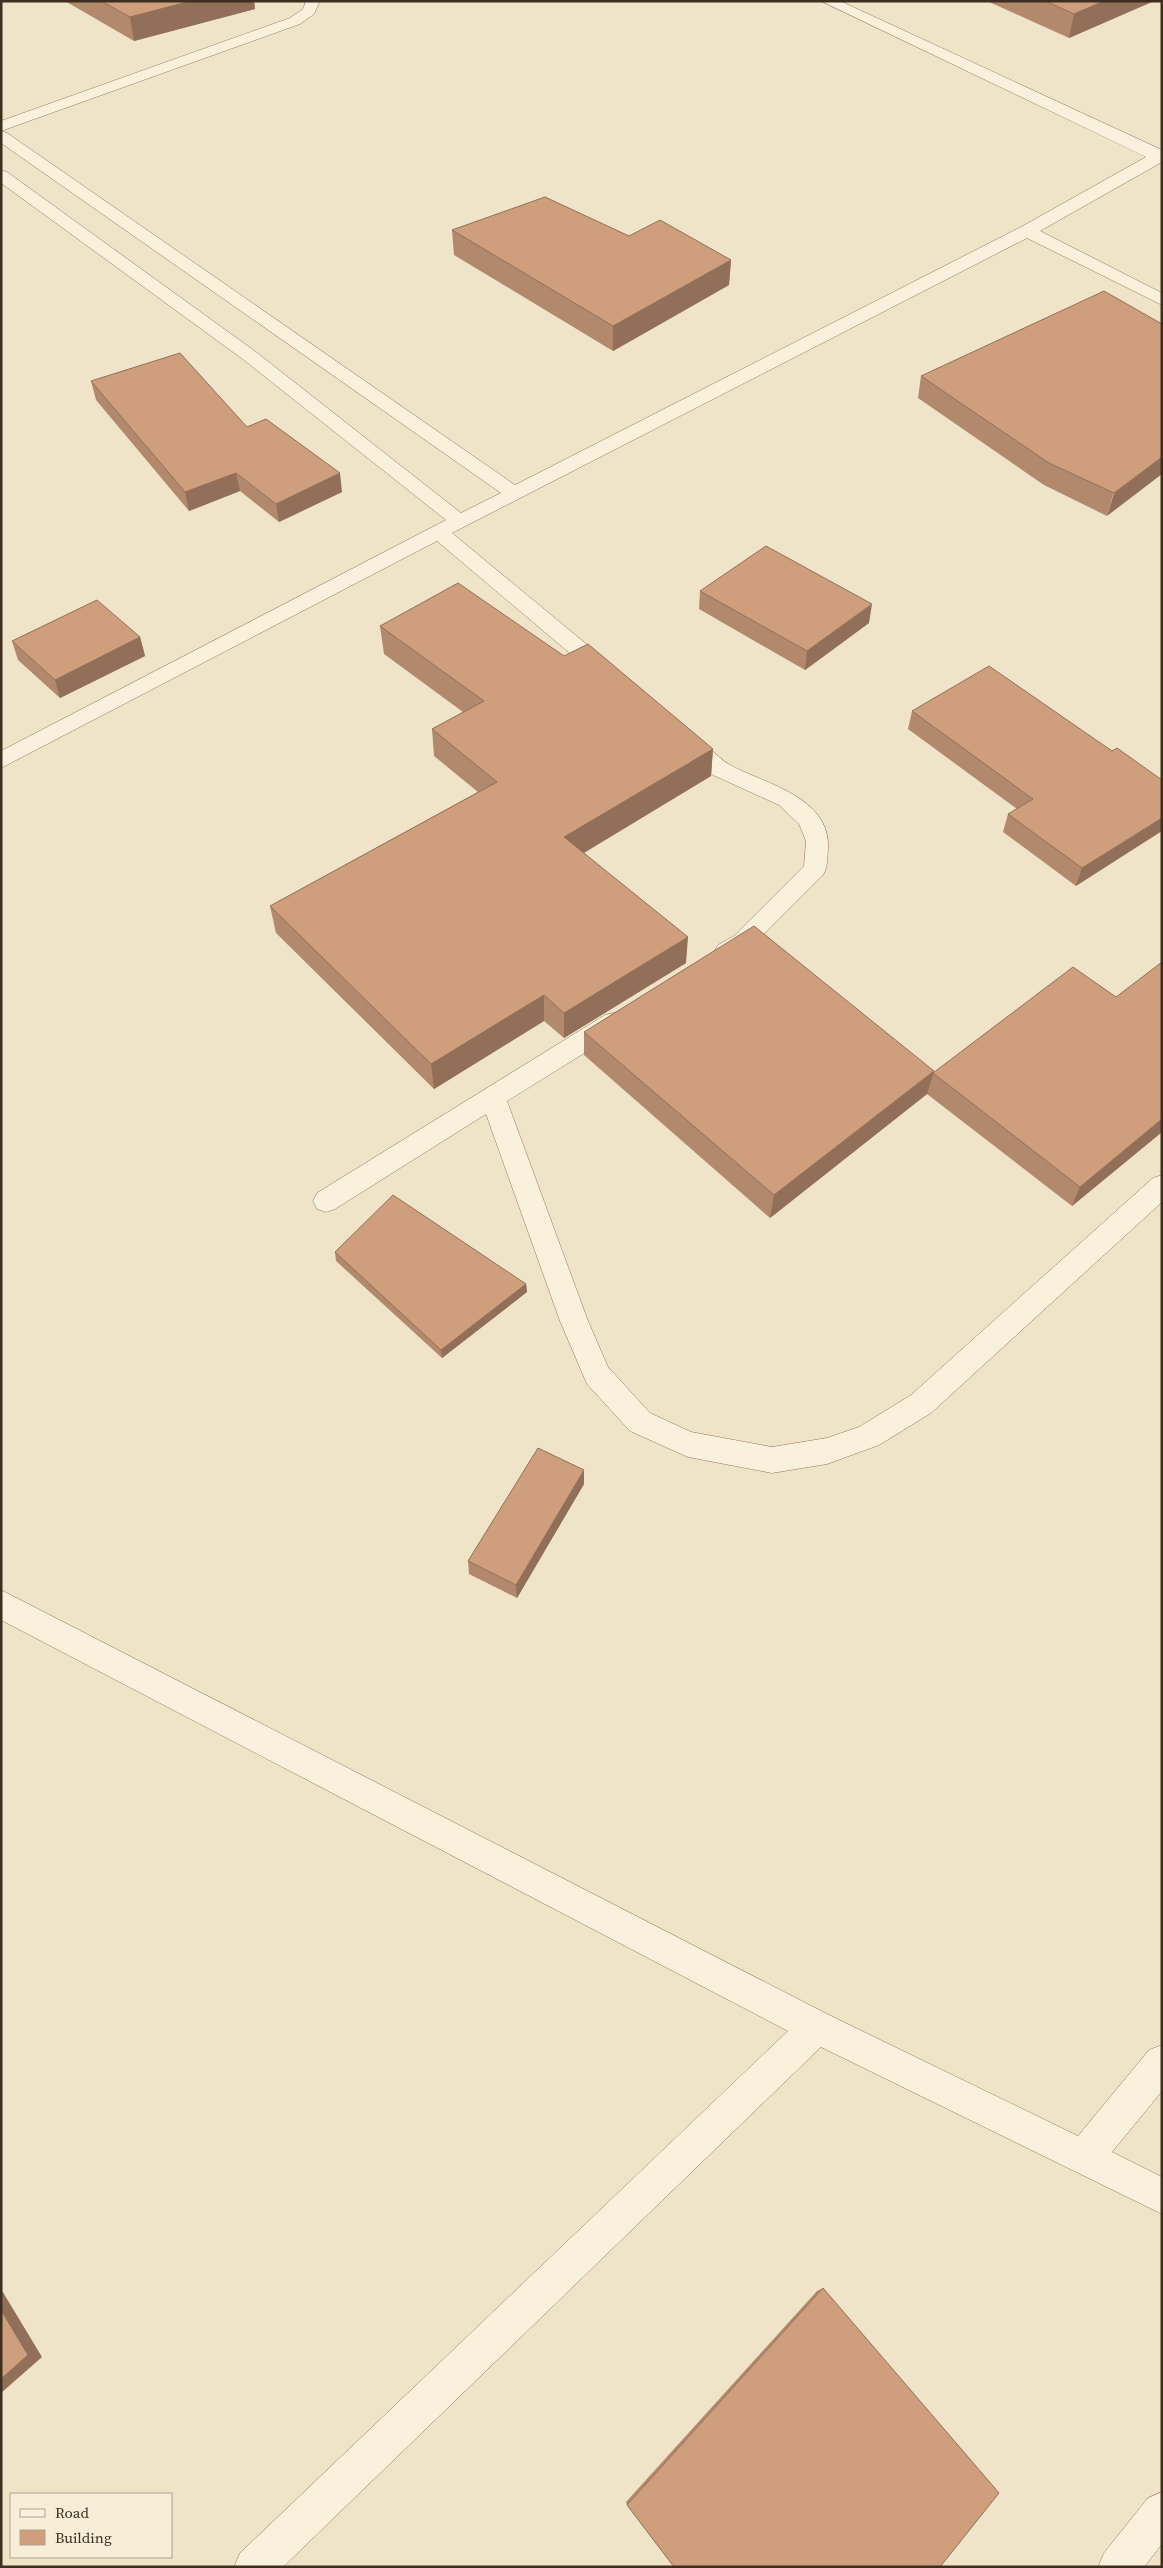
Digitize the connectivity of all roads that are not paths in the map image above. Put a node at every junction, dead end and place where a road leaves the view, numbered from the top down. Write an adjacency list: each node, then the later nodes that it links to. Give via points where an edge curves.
1 (313, 1): 3 (street, via 309,10 295,21)
2 (828, 1): 5 (street)
3 (1, 126)
4 (1, 136): 9 (street)
5 (1160, 156): 7 (street)
6 (1, 175): 10 (street, via 250,356)
7 (1027, 231): 8 (street); 9 (street)
8 (1162, 300)
9 (514, 493): 10 (street)
10 (449, 526): 11 (street); 13 (street)
11 (622, 686)
12 (668, 725): 14 (street, via 721,770 787,800 809,820 817,841 816,869 742,942)
13 (1, 761)
14 (708, 963)
15 (634, 1009): 16 (street)
16 (493, 1097): 17 (street, via 574,1321 597,1375 640,1422 688,1444 772,1460 827,1451 869,1436 921,1404); 18 (street)
17 (1162, 1186)
18 (326, 1201)
19 (1, 1604): 20 (street)
20 (817, 2027): 22 (street); 25 (street)
21 (1162, 2063): 22 (street)
22 (1084, 2157): 23 (street)
23 (1162, 2196)
24 (1162, 2512): 26 (street)
25 (254, 2567)
26 (1118, 2567)

